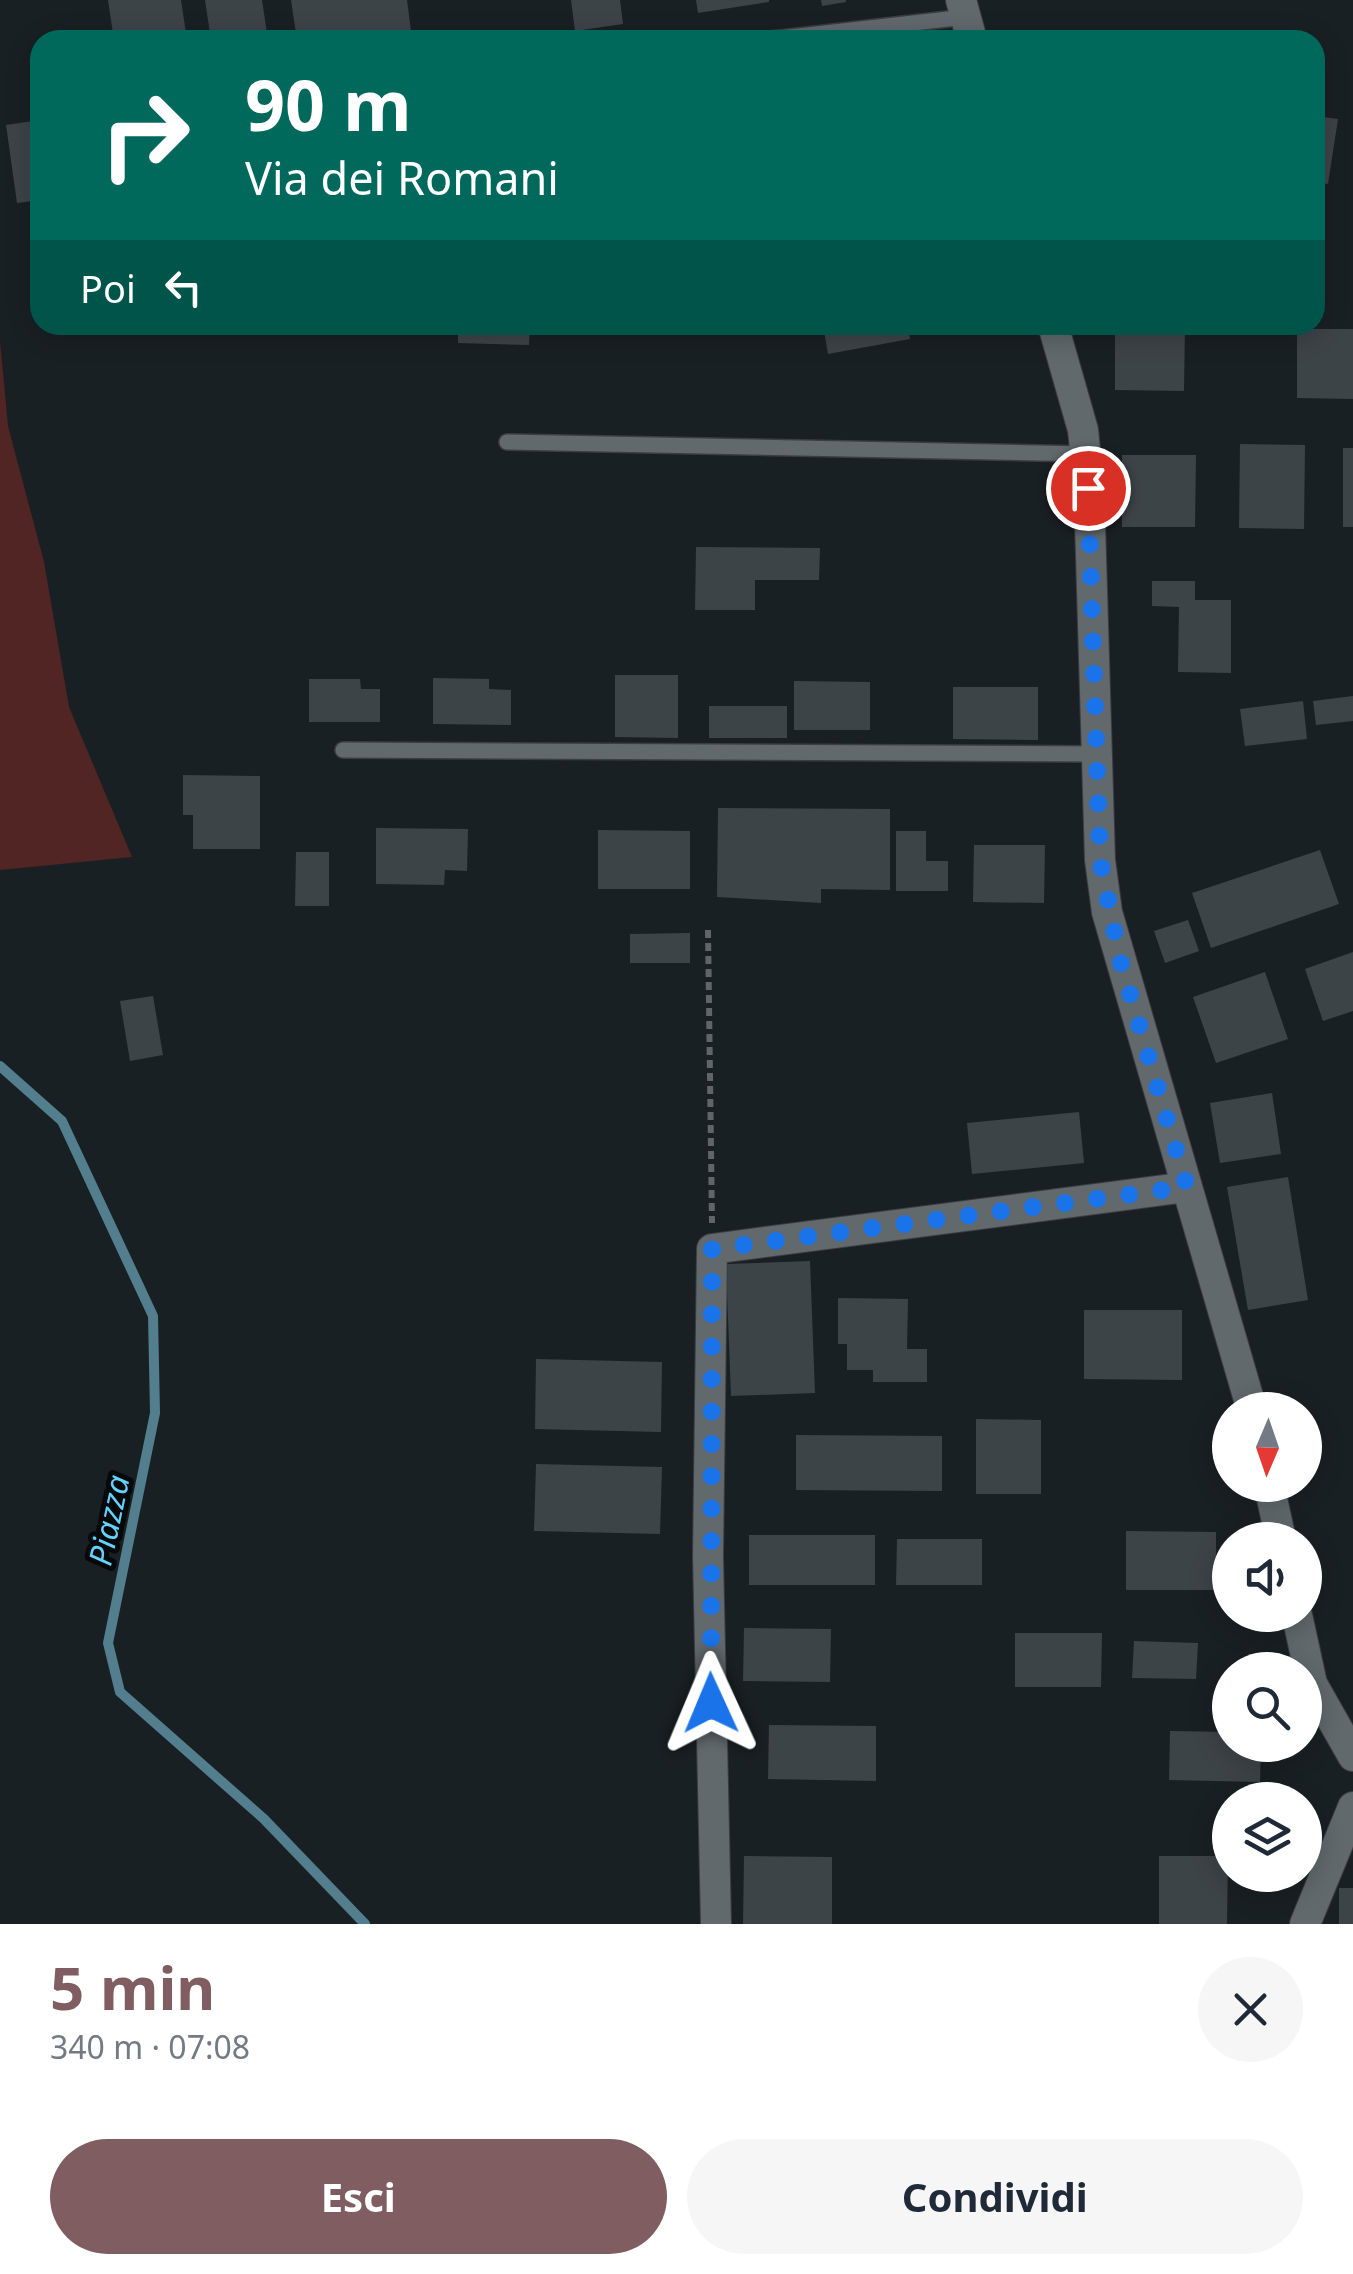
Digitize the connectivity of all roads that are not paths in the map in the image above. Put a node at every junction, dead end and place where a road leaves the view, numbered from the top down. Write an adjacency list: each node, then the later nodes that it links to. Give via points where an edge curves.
1 (966, 19): 2 (lane)
2 (860, 30)
3 (1055, 335): 5 (street)
4 (506, 442): 5 (lane)
5 (1085, 454): 7 (street)
6 (344, 750): 7 (lane)
7 (1097, 754): 8 (street, via 1107,912)
8 (1187, 1187): 9 (street); 13 (street, via 712,1249 708,1556)
9 (1247, 1392)
10 (1301, 1632): 11 (street, via 1312,1684)
11 (1353, 1756)
12 (1353, 1808): 14 (street)
13 (716, 1924)
14 (1306, 1924)

